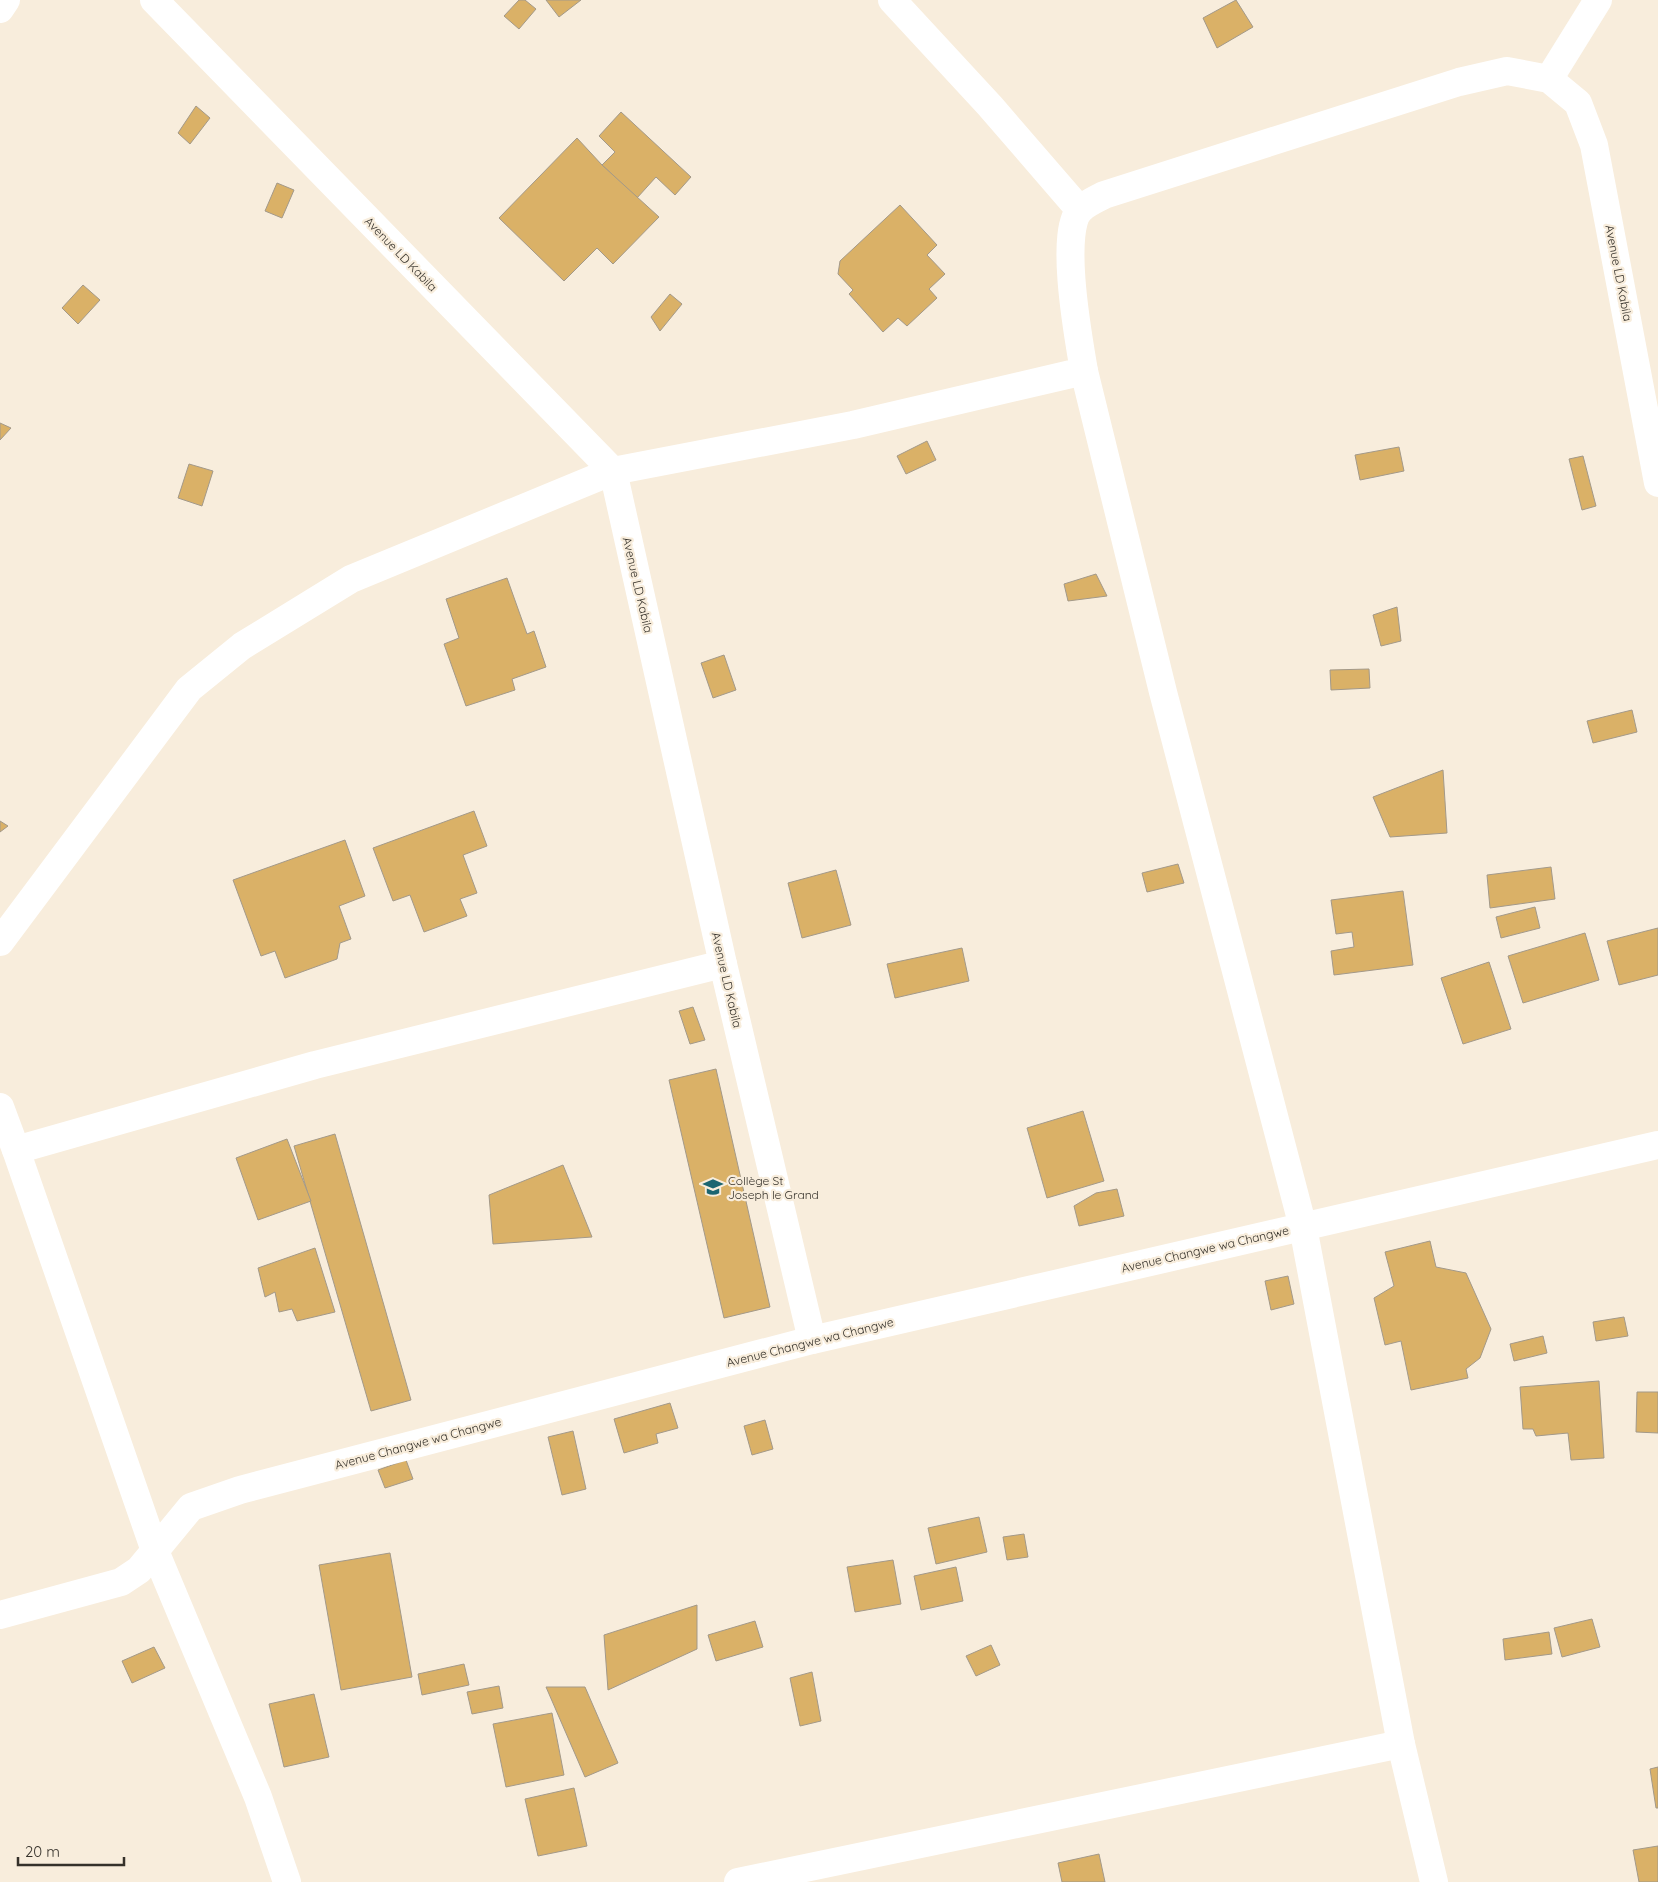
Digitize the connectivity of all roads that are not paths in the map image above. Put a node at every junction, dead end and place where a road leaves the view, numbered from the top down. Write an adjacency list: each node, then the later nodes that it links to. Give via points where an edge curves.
1 (6, 0): 5 (street)
2 (154, 0): 9 (street, Avenue LD Kabila)
3 (892, 0): 7 (street)
4 (1598, 0): 6 (street)
5 (0, 9)
6 (1549, 79): 7 (street, via 1507,71 1460,82 1104,195); 10 (street, Avenue LD Kabila, via 1578,103 1594,145)
7 (1080, 209): 8 (street, via 1071,231 1070,251)
8 (1084, 371): 9 (street, via 852,425); 16 (street, via 1163,692)
9 (613, 471): 11 (street, via 352,579 242,646 189,689); 12 (street, Avenue LD Kabila)
10 (1658, 483)
11 (0, 942)
12 (723, 964): 15 (street, via 315,1065); 17 (street, Avenue LD Kabila)
13 (0, 1107): 15 (street)
14 (1658, 1145): 16 (street, Avenue Changwe wa Changwe)
15 (16, 1150): 18 (street)
16 (1303, 1227): 17 (street, Avenue Changwe wa Changwe); 20 (street)
17 (812, 1340): 18 (street, Avenue Changwe wa Changwe, via 240,1490 191,1507)
18 (155, 1551): 19 (street, Avenue Changwe wa Changwe, via 139,1570 121,1582); 21 (street, via 258,1797)
19 (0, 1615)
20 (1401, 1744): 22 (street); 23 (street)
21 (287, 1882)
22 (738, 1882)
23 (1434, 1882)

